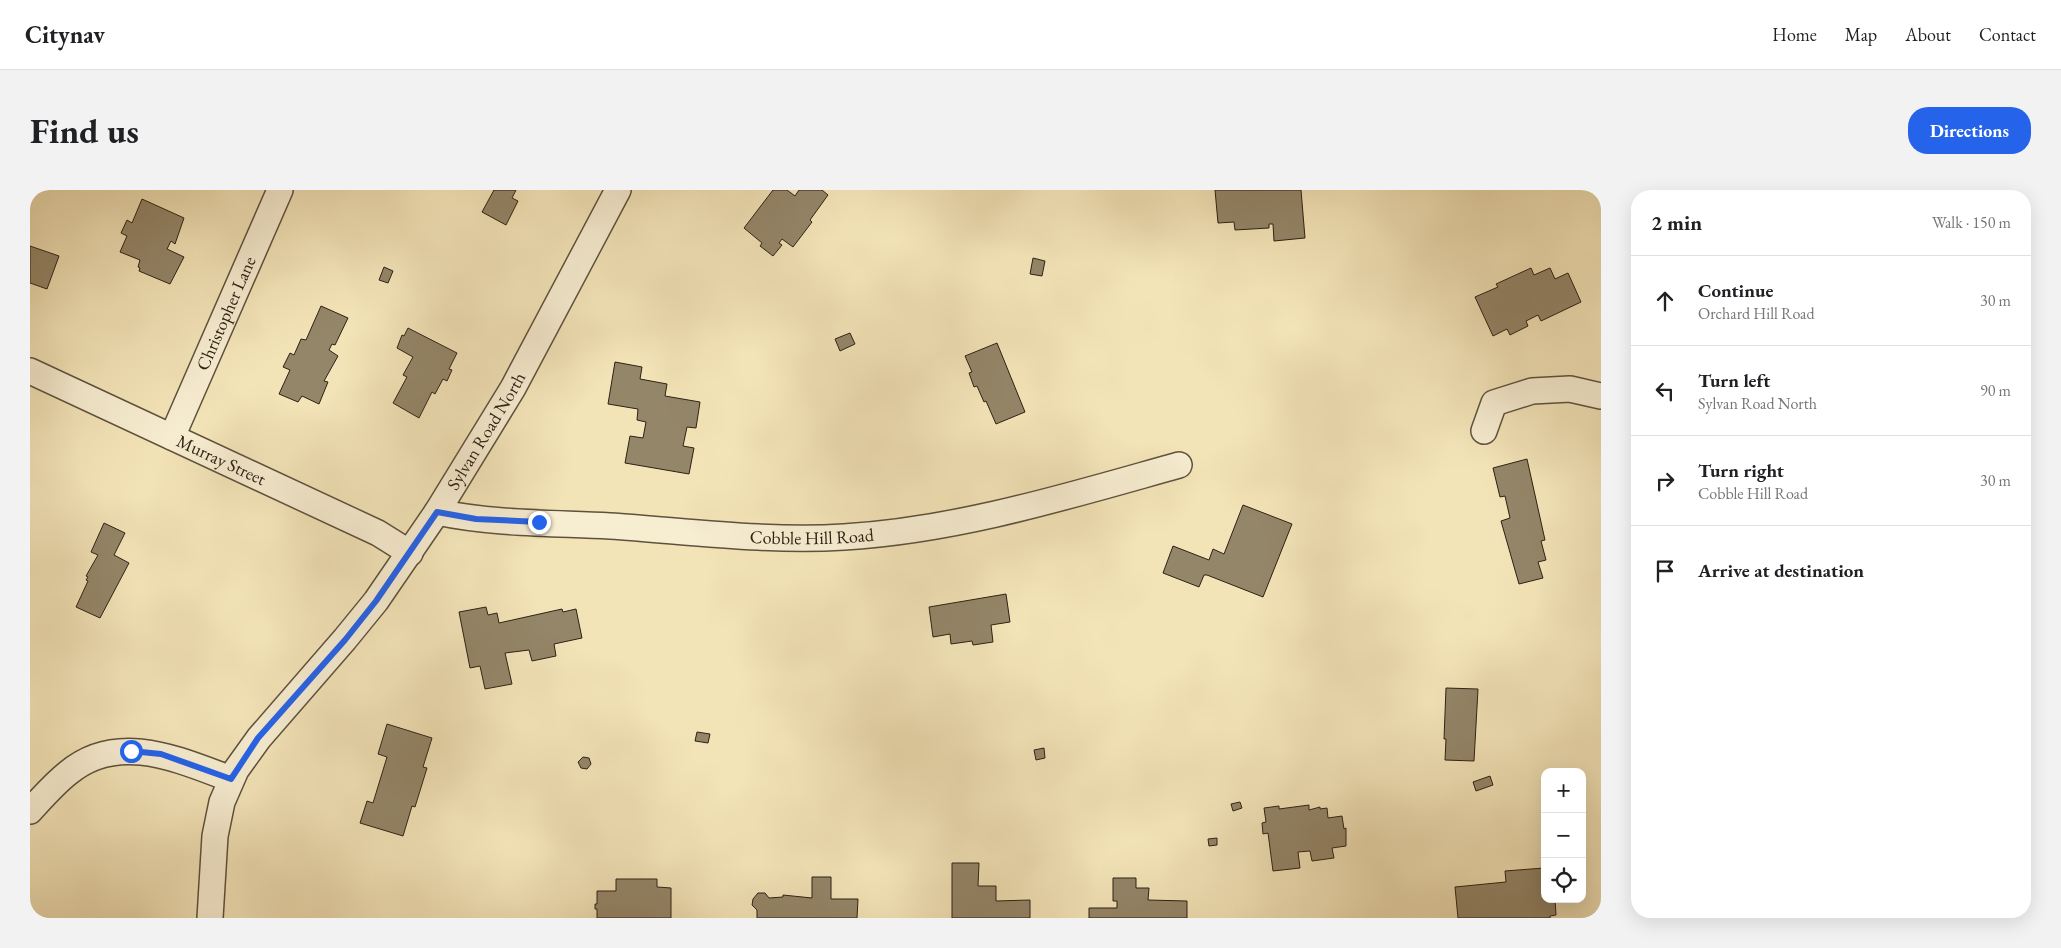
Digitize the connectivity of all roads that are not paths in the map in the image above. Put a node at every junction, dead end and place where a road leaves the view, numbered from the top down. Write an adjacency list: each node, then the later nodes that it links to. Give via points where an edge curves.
1 (280, 190): 6 (street, Christopher Lane)
2 (618, 190): 8 (street, Sylvan Road North, via 513,388)
3 (30, 371): 6 (street, Murray Street)
4 (1601, 396): 5 (street, via 1570,389 1532,391 1494,403)
5 (1484, 431)
6 (172, 437): 9 (street, Murray Street, via 378,533)
7 (1179, 465): 8 (street, Cobble Hill Road, via 1007,513 927,528 842,537 779,537 497,521)
8 (437, 512): 9 (street, Sylvan Road North)
9 (410, 552): 10 (street, Sylvan Road North, via 345,640 258,738)
10 (231, 779): 11 (street, via 161,754 131,751 104,755 68,772); 12 (street, Sylvan Road North, via 215,836)
11 (30, 811)
12 (210, 918)

